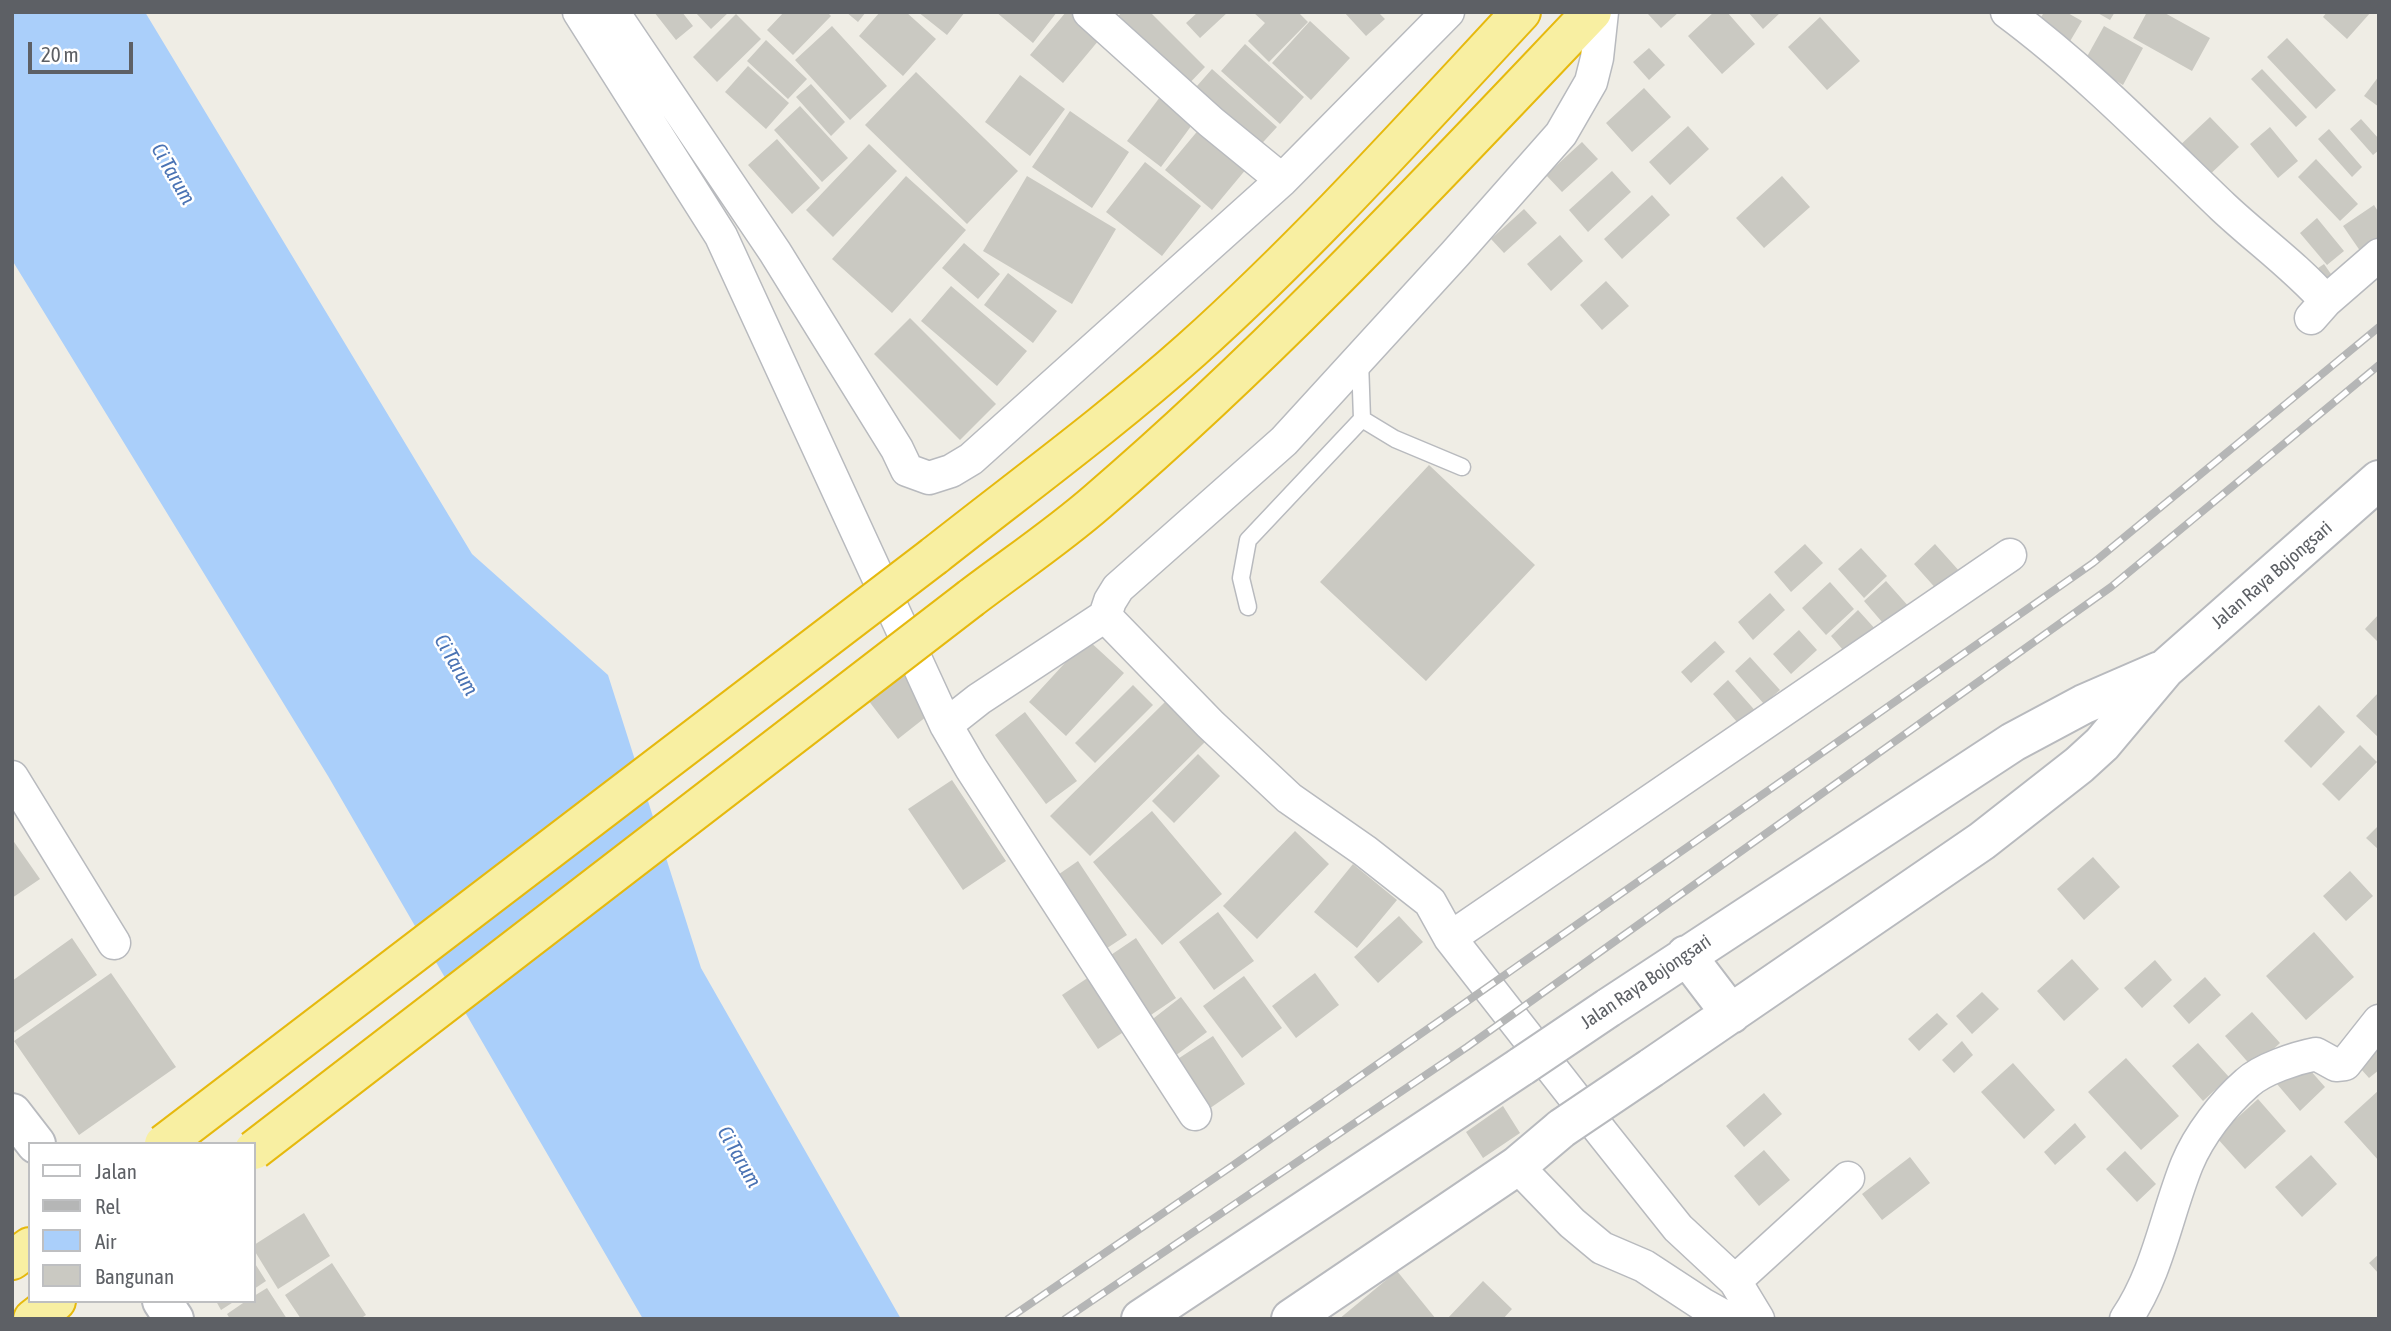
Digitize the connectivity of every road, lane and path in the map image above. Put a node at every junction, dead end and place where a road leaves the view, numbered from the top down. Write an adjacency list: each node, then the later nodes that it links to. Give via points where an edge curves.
1 (579, 12): 19 (street, via 721,236)
2 (613, 12): 9 (street, via 775,252 907,470 929,478 971,459)
3 (1089, 12): 9 (street)
4 (1448, 12): 9 (street)
5 (1521, 12): 27 (highway, bridge, via 1325,222 1191,350 934,556)
6 (1592, 12): 28 (highway, bridge, via 1299,315 1096,503)
7 (1602, 12): 11 (street, via 1591,82 1561,134)
8 (2007, 12): 10 (street, via 2053,46 2309,282 2318,310)
9 (1282, 180)
10 (2379, 256)
11 (1360, 358): 12 (lane); 17 (street, via 1284,441 1118,588)
12 (1362, 419): 13 (lane, via 1395,439); 16 (lane, via 1248,540 1241,578)
13 (1462, 467)
14 (2379, 480): 18 (street, Jalan Raya Bojongsari)
15 (2010, 555): 21 (street)
16 (1248, 607)
17 (1105, 616): 19 (street); 21 (street, via 1289,798 1430,902)
18 (2165, 669): 23 (street, Jalan Raya Bojongsari, via 2084,704 2013,742); 24 (street, Jalan Raya Bojongsari, via 2079,765 1982,841)
19 (946, 725): 26 (street)
20 (12, 777): 22 (street)
21 (1450, 938): 31 (street)
22 (114, 943)
23 (1686, 955): 24 (street); 40 (street, Jalan Raya Bojongsari, bridge)
24 (1731, 1014): 29 (street, Jalan Raya Bojongsari, bridge, via 1562,1128)
25 (2379, 1021): 44 (street, via 2345,1064 2336,1065 2316,1054 2283,1064 2249,1081 2210,1125 2188,1163 2164,1239)
26 (1195, 1114)
27 (167, 1142)
28 (256, 1148)
29 (1517, 1166): 34 (street, via 1602,1248); 41 (street, Jalan Raya Bojongsari)
30 (1847, 1178): 35 (street)
31 (1678, 1228): 34 (street); 35 (street)
32 (28, 1248): 33 (highway)
33 (12, 1260)
34 (1644, 1266): 42 (street)
35 (1735, 1281): 43 (street)
36 (53, 1303): 38 (highway)
37 (164, 1303): 39 (street)
38 (33, 1319)
39 (174, 1319)
40 (1141, 1319)
41 (1291, 1319)
42 (1729, 1319)
43 (1758, 1319)
44 (2126, 1319)

